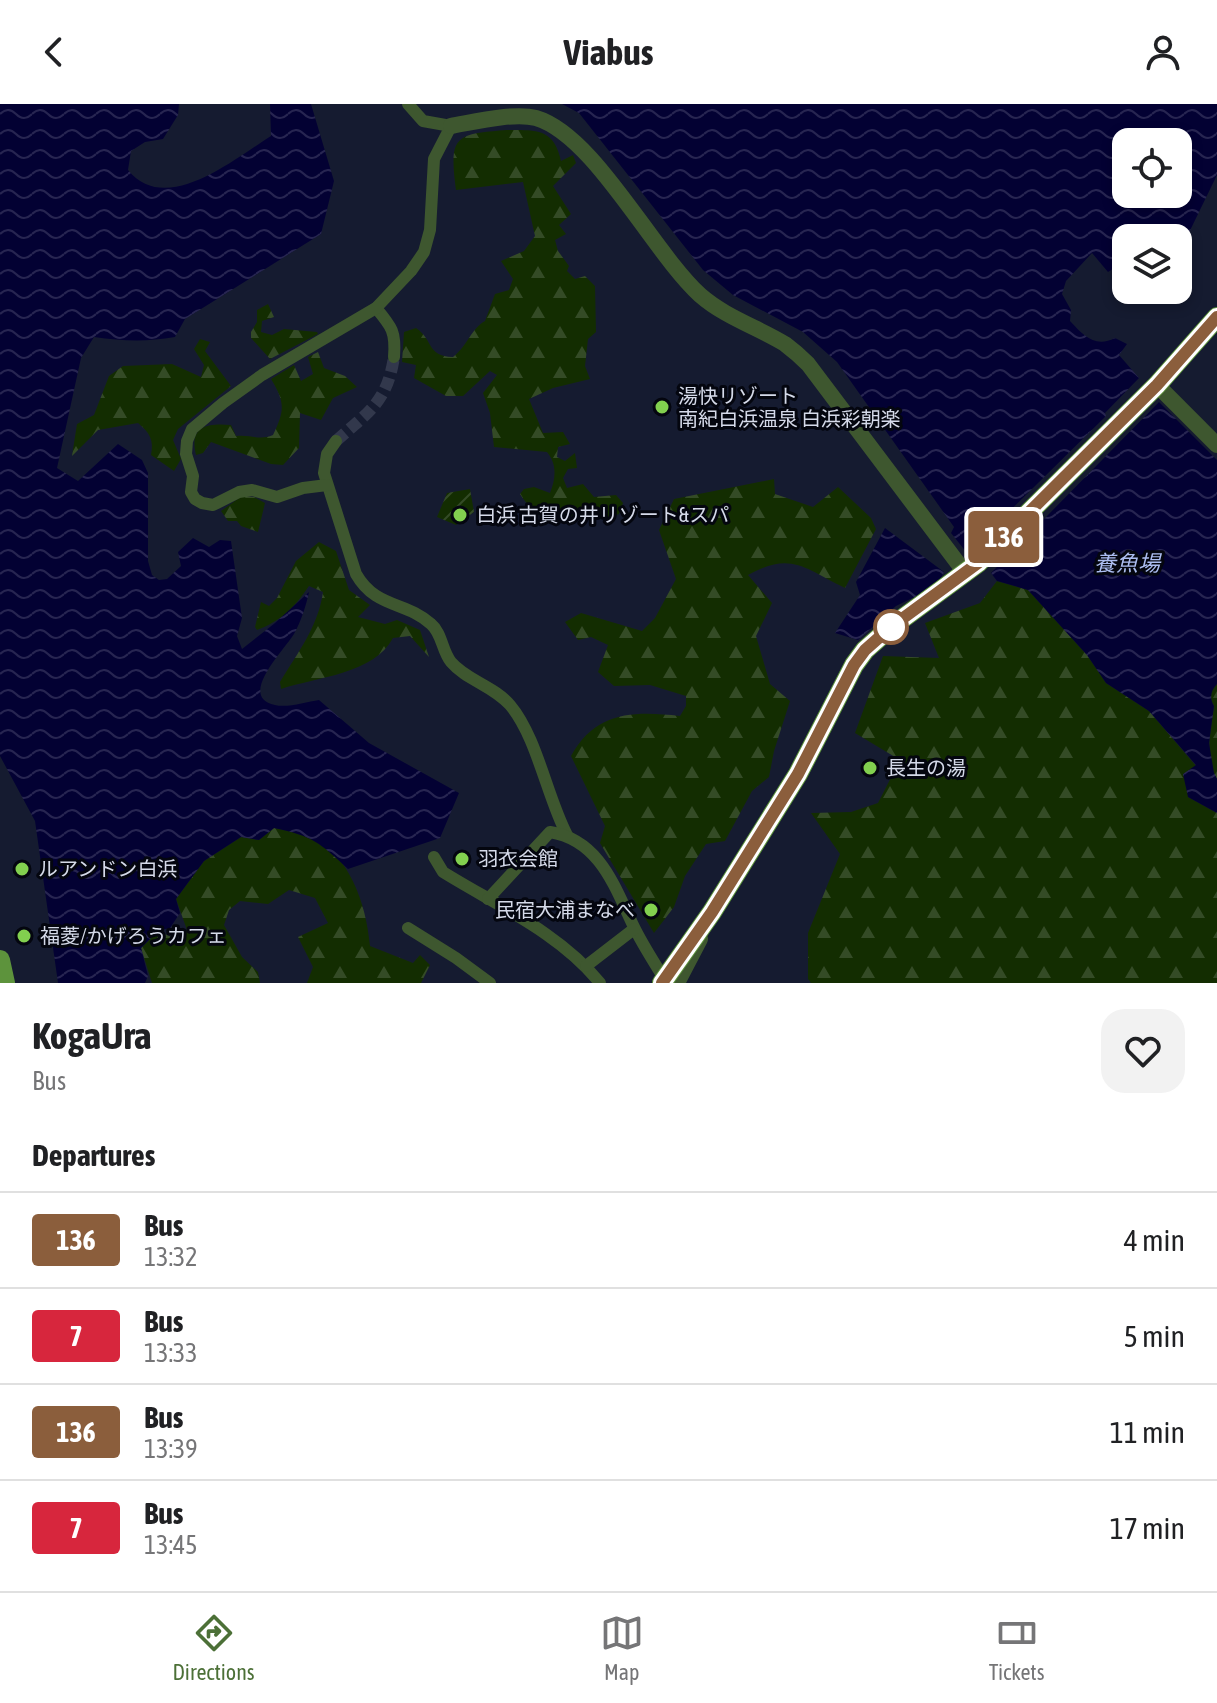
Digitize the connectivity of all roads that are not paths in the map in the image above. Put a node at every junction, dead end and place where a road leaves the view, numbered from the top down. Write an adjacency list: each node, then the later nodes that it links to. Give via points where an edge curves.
1 (408, 104): 2 (street, via 423,121)
2 (451, 126): 3 (street, via 434,159 424,252); 10 (street, via 533,117 561,129 592,159 702,297 786,345 808,364)
3 (376, 308): 5 (street, via 393,328); 9 (street, via 262,375 202,420 187,441 191,492 202,503 213,505 252,490 277,497)
4 (1217, 317): 6 (main road)
5 (394, 357)
6 (1157, 385): 8 (street); 10 (main road)
7 (336, 441): 9 (street, via 327,454)
8 (1217, 445)
9 (327, 485): 11 (street, via 362,584 380,600 435,626 451,663 510,705)
10 (966, 574): 18 (main road, via 891,627 854,665 798,774)
11 (567, 835): 13 (street, via 550,832); 15 (street, via 593,853 614,882)
12 (434, 857): 13 (street, via 443,872)
13 (488, 899): 17 (street)
14 (408, 928): 20 (street)
15 (634, 929): 17 (street); 18 (street)
16 (0, 960): 19 (main road)
17 (586, 966): 21 (street)
18 (668, 982)
19 (5, 983)
20 (490, 983)
21 (600, 983)

